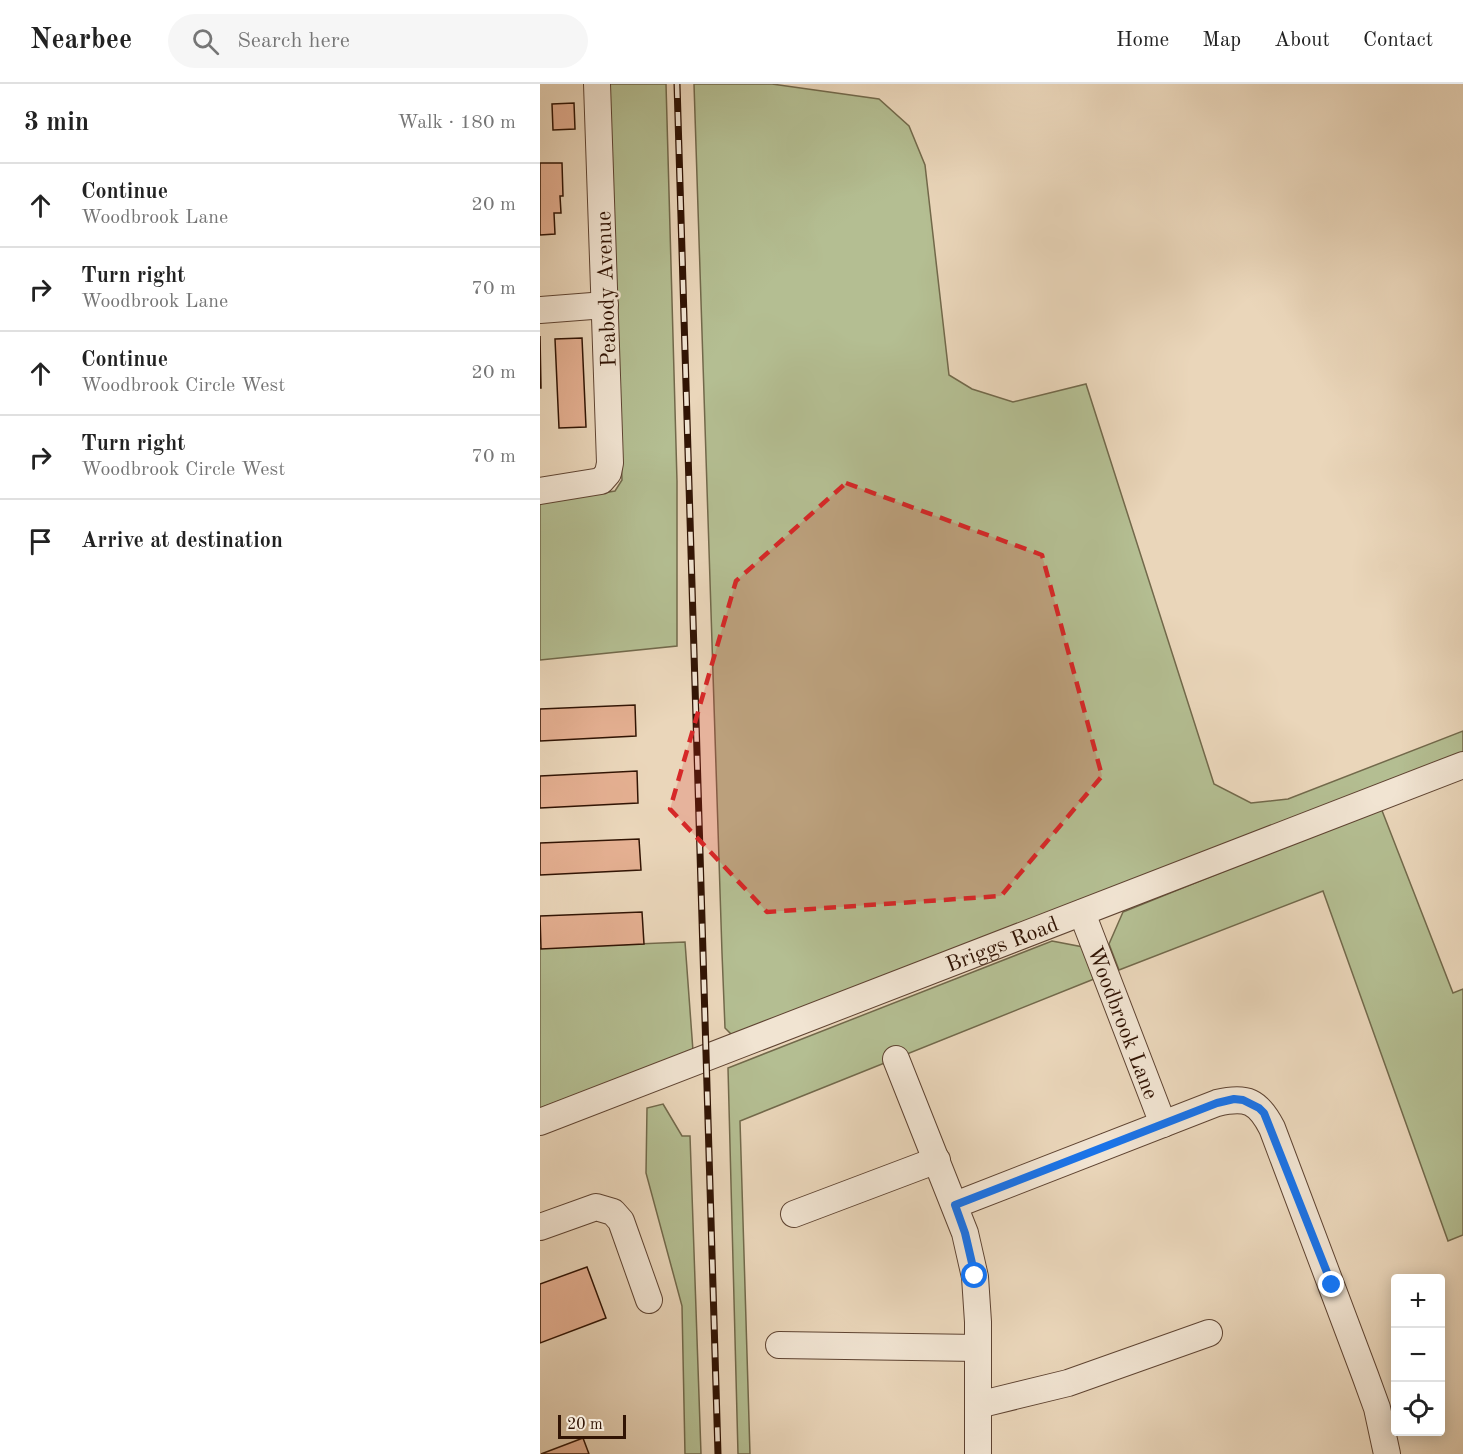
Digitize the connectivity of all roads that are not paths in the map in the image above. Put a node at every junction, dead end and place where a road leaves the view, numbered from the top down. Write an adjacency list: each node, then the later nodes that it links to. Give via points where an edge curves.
1 (597, 84): 2 (street, Peabody Avenue)
2 (605, 305): 3 (street); 4 (street, Peabody Avenue, via 608,473 601,481 590,484)
3 (540, 310)
4 (540, 491)
5 (1463, 765): 6 (street, Briggs Road)
6 (1082, 913): 8 (street, Briggs Road); 9 (street, Woodbrook Lane)
7 (896, 1059): 10 (street)
8 (540, 1122)
9 (1163, 1124): 11 (street, Woodbrook Lane); 20 (street, via 1234,1099 1251,1102 1264,1113 1377,1408)
10 (937, 1160): 11 (street); 12 (street)
11 (955, 1205): 17 (street, via 975,1276)
12 (794, 1214)
13 (540, 1227): 14 (street, via 596,1207 613,1212 621,1221)
14 (649, 1300)
15 (1209, 1333): 18 (street, via 1068,1383)
16 (779, 1346): 17 (street)
17 (978, 1348): 18 (street)
18 (978, 1405): 19 (street)
19 (978, 1454)
20 (1387, 1454)

